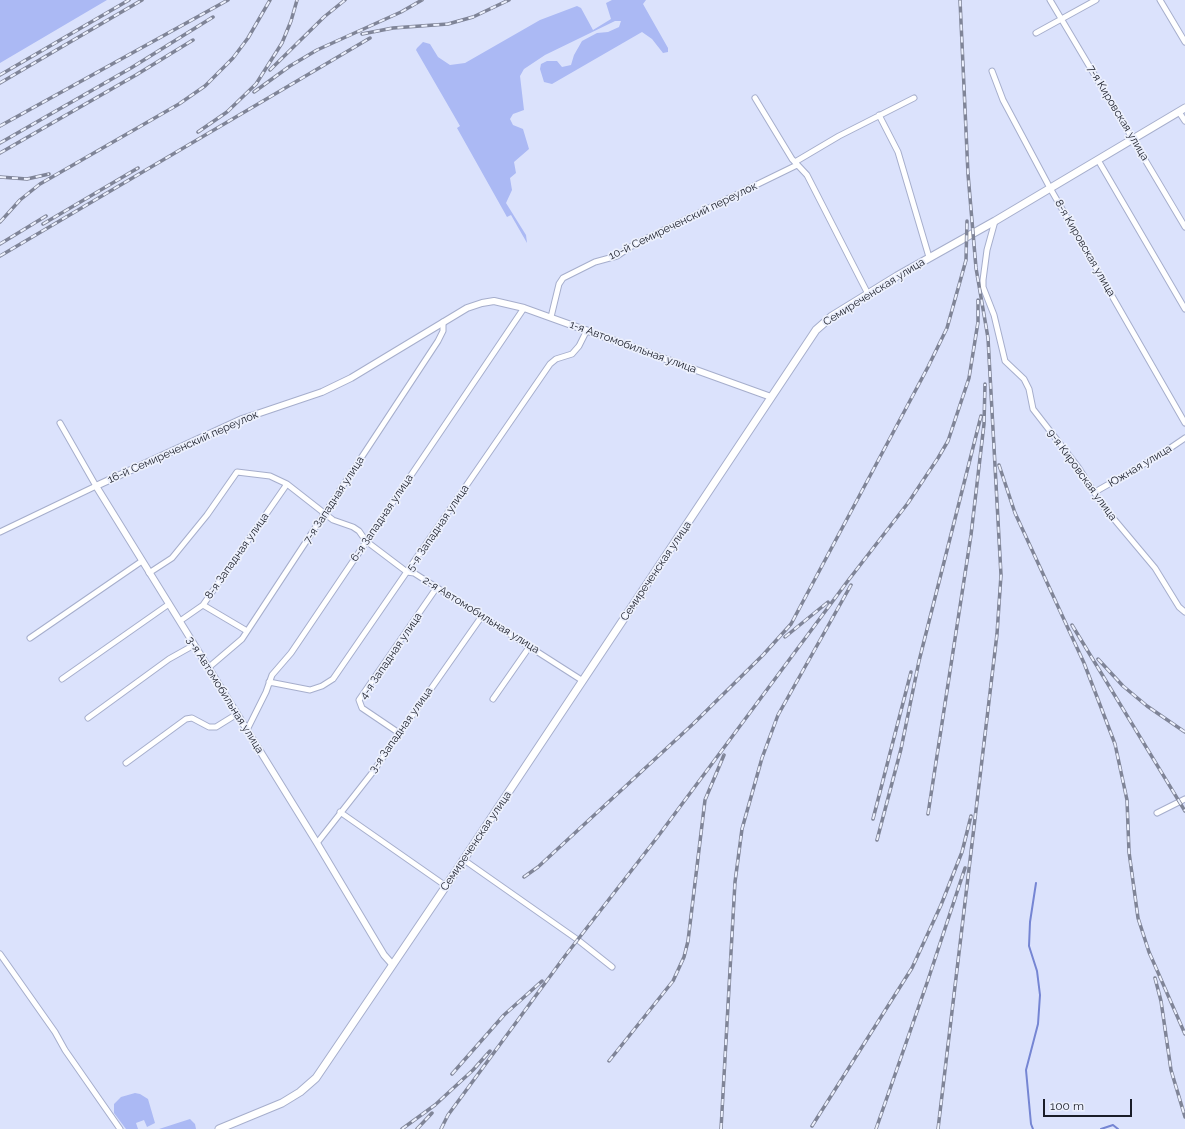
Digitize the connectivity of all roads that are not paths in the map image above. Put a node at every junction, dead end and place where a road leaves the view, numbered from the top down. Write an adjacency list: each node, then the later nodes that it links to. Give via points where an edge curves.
1 (1050, 0): 4 (street, 7-я Кировская улица)
2 (1096, 0): 4 (street)
3 (1160, 0): 6 (street)
4 (1062, 18): 5 (street); 13 (street, 7-я Кировская улица)
5 (1036, 33)
6 (1185, 42)
7 (992, 71): 16 (street, 8-я Кировская улица, via 1003,100)
8 (755, 98): 15 (street)
9 (914, 98): 11 (street, 10-й Семиреченский переулок)
10 (1182, 110): 12 (street); 13 (main road, Семиреченская улица)
11 (879, 115): 15 (street, 10-й Семиреченский переулок, via 839,136); 19 (street, via 898,152)
12 (1185, 122)
13 (1133, 139): 14 (main road, Семиреченская улица); 18 (street, 7-я Кировская улица)
14 (1098, 160): 16 (main road, Семиреченская улица); 23 (street)
15 (796, 164): 20 (street, via 810,181); 24 (street, 10-й Семиреченский переулок, via 641,241 617,256 595,262 568,275 559,284)
16 (1050, 188): 17 (main road, Семиреченская улица); 29 (street, 8-я Кировская улица)
17 (995, 221): 19 (main road, Семиреченская улица); 33 (street, 9-я Кировская улица, via 987,250 983,280 1005,361 1024,380 1029,389 1033,409)
18 (1185, 227)
19 (929, 257): 20 (main road, Семиреченская улица)
20 (868, 294): 27 (main road, Семиреченская улица, via 832,316 816,330)
21 (494, 301): 22 (street, 1-я Автомобильная улица); 25 (street, 16-й Семиреченский переулок, via 467,308)
22 (524, 308): 24 (street, 1-я Автомобильная улица); 36 (street, 6-я Западная улица)
23 (1185, 309)
24 (551, 317): 26 (street, 1-я Автомобильная улица)
25 (443, 322): 32 (street, 16-й Семиреченский переулок, via 351,378 322,392 242,419); 34 (street, 7-я Западная улица, via 443,331 438,341)
26 (587, 330): 27 (street, 1-я Автомобильная улица); 38 (street, 5-я Западная улица, via 580,346 572,354 556,359 550,364)
27 (771, 397): 52 (main road, Семиреченская улица)
28 (60, 423): 32 (street, 3-я Автомобильная улица)
29 (1185, 423)
30 (1185, 438): 33 (street, Южная улица)
31 (287, 484): 34 (street, 2-я Автомобильная улица); 39 (street, 2-я Автомобильная улица, via 270,476 238,472 172,558); 42 (street, 8-я Западная улица)
32 (96, 486): 35 (street, 16-й Семиреченский переулок); 37 (street, 3-я Автомобильная улица)
33 (1095, 492): 43 (street, 9-я Кировская улица, via 1110,515 1155,568 1179,607)
34 (324, 515): 36 (street, 2-я Автомобильная улица, via 353,527); 46 (street, 7-я Западная улица)
35 (0, 532)
36 (366, 541): 38 (street, 2-я Автомобильная улица); 53 (street, 6-я Западная улица)
37 (142, 561): 39 (street, 3-я Автомобильная улица); 47 (street)
38 (407, 572): 40 (street, 2-я Автомобильная улица, via 414,573); 53 (street, 5-я Западная улица, via 332,679 310,690)
39 (149, 573): 41 (street, 3-я Автомобильная улица)
40 (437, 587): 44 (street, 2-я Автомобильная улица); 58 (street, 4-я Западная улица, via 359,700 362,708)
41 (169, 604): 45 (street, 3-я Автомобильная улица); 51 (street)
42 (203, 604): 45 (street, 8-я Западная улица); 46 (street)
43 (1185, 612)
44 (482, 616): 49 (street, 2-я Автомобильная улица); 58 (street, 3-я Западная улица)
45 (180, 621): 48 (street, 3-я Автомобильная улица)
46 (247, 631): 50 (street, 7-я Западная улица, via 242,639)
47 (30, 638)
48 (194, 645): 50 (street, 3-я Автомобильная улица); 56 (street, via 169,659)
49 (530, 646): 52 (street, 2-я Автомобильная улица); 54 (street)
50 (208, 668): 55 (street, 3-я Автомобильная улица)
51 (62, 679)
52 (583, 681): 64 (main road, Семиреченская улица)
53 (269, 682): 57 (street, 6-я Западная улица)
54 (493, 699)
55 (237, 714): 57 (street, 3-я Автомобильная улица); 59 (street, via 216,727 209,727 192,718 186,719)
56 (88, 718)
57 (247, 730): 63 (street, 3-я Автомобильная улица)
58 (399, 733): 61 (street, 3-я Западная улица, via 372,773)
59 (126, 763)
60 (1185, 799): 62 (street)
61 (340, 812): 63 (street, 3-я Западная улица); 65 (street)
62 (1157, 813)
63 (317, 843): 67 (street, 3-я Автомобильная улица, via 384,955)
64 (464, 860): 65 (main road, Семиреченская улица); 68 (street)
65 (446, 886): 67 (main road, Семиреченская улица)
66 (0, 954): 69 (street)
67 (392, 964): 70 (main road, Семиреченская улица, via 316,1078 282,1104)
68 (612, 967)
69 (120, 1129)
70 (219, 1129)

